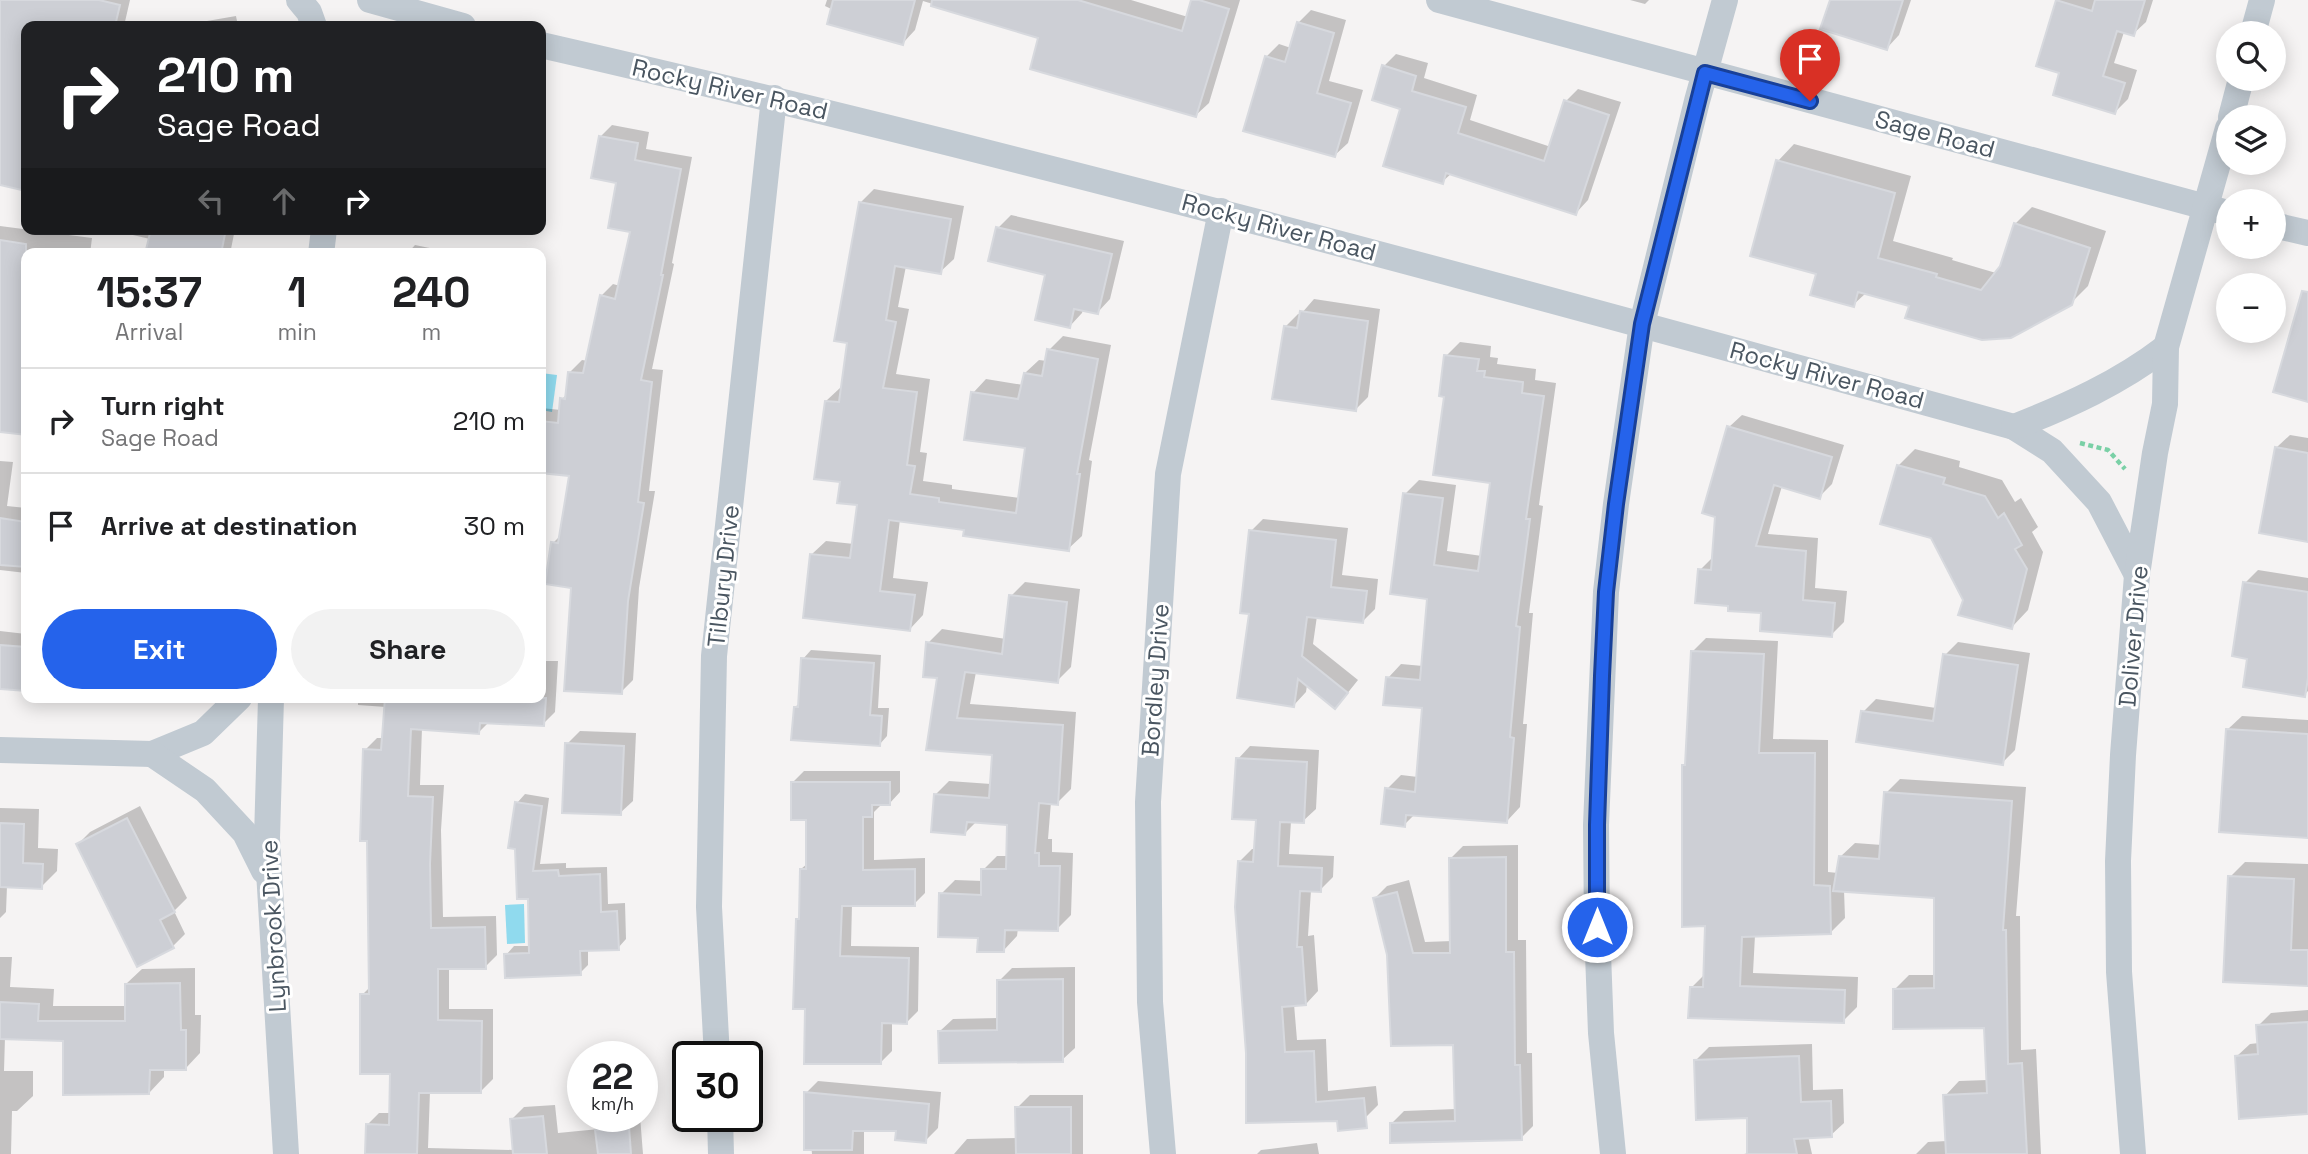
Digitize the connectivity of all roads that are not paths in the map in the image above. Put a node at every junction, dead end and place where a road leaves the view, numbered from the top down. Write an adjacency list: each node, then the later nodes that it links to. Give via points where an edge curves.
1 (299, 0): 6 (street)
2 (370, 0): 7 (street)
3 (1439, 0): 10 (street, Sage Road)
4 (1725, 0): 10 (street)
5 (2262, 0): 8 (street)
6 (312, 21)
7 (445, 21)
8 (2256, 21)
9 (546, 45): 11 (street, Rocky River Road)
10 (1705, 73): 12 (street, Sage Road); 16 (street)
11 (774, 98): 13 (street, Rocky River Road); 25 (street, Tilbury Drive, via 714,656 709,907)
12 (2216, 210): 17 (street, Doliver Drive)
13 (1221, 211): 16 (street, Rocky River Road); 29 (street, Bordley Drive, via 1168,474 1148,802 1150,1002)
14 (2286, 228): 15 (street)
15 (2308, 233)
16 (1642, 324): 18 (street, Rocky River Road); 30 (street, via 1606,592 1601,690 1597,927)
17 (2166, 347): 18 (street, via 2118,380); 19 (street, Doliver Drive, via 2165,404)
18 (2014, 427): 19 (street, Rocky River Road, via 2052,451 2099,502)
19 (2137, 576): 31 (street, Doliver Drive, via 2118,861 2119,972)
20 (234, 703): 23 (street, via 203,733)
21 (271, 703): 24 (street, Lynbrook Drive)
22 (0, 750): 23 (street)
23 (152, 754): 24 (street, via 205,790 245,833)
24 (269, 882): 27 (street, Lynbrook Drive)
25 (715, 1041)
26 (721, 1132): 28 (street)
27 (286, 1154)
28 (722, 1154)
29 (1163, 1154)
30 (1613, 1154)
31 (2133, 1154)

